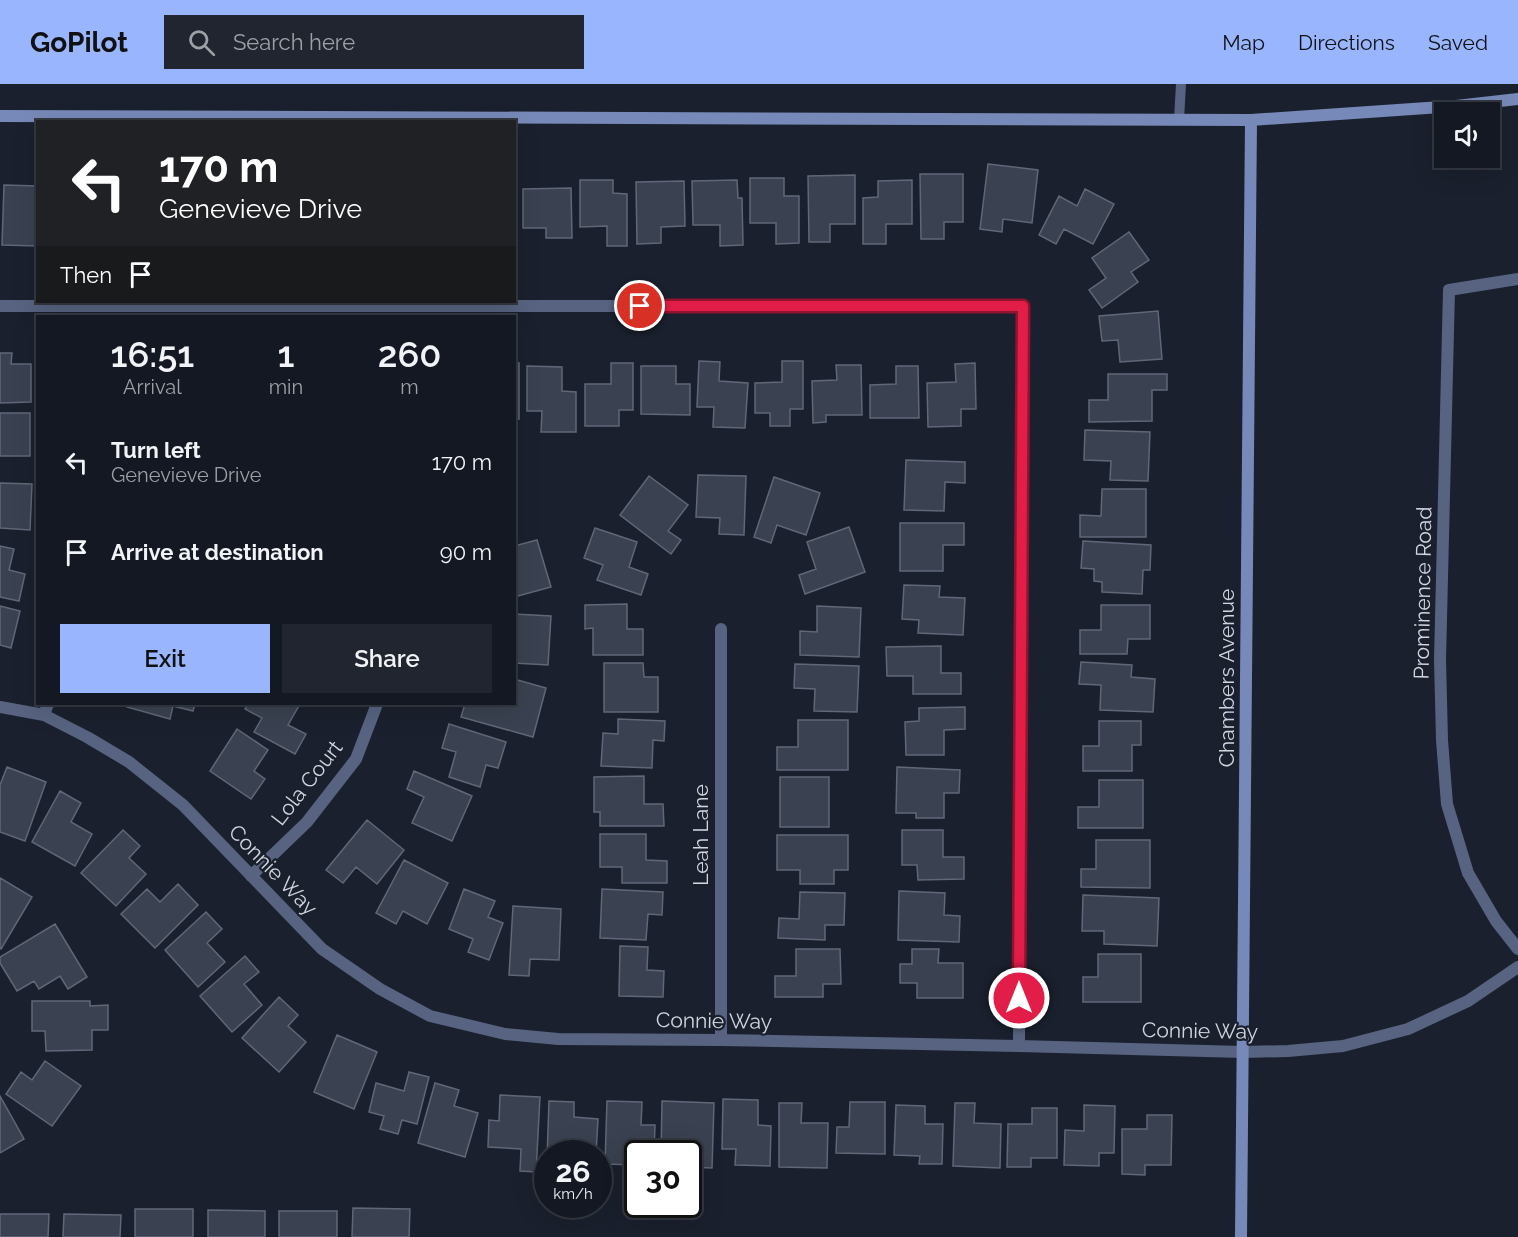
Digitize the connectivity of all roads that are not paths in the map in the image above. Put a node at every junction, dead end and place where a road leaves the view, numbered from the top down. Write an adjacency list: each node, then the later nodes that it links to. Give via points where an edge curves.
1 (1181, 84): 4 (lane)
2 (1518, 99): 5 (street)
3 (0, 116): 4 (street)
4 (1179, 120): 5 (street)
5 (1251, 120): 18 (street, Chambers Avenue)
6 (1518, 279): 14 (street, Prominence Road, via 1449,290 1440,660 1448,804 1468,873)
7 (0, 306): 8 (street)
8 (89, 311): 17 (street, via 1023,306)
9 (721, 629): 16 (street, Leah Lane)
10 (377, 705): 13 (street, Lola Court, via 356,759 307,822)
11 (0, 708): 12 (street, Connie Way)
12 (46, 710): 13 (street, Connie Way, via 129,762 183,805)
13 (250, 876): 16 (street, Connie Way, via 322,949 380,989 430,1016 505,1034 558,1040)
14 (1518, 949)
15 (1518, 968): 18 (street, Connie Way, via 1468,1001 1408,1029 1343,1046)
16 (721, 1040): 17 (street, Connie Way)
17 (1019, 1046): 18 (street, Connie Way)
18 (1243, 1052): 19 (street, Chambers Avenue)
19 (1241, 1237)

